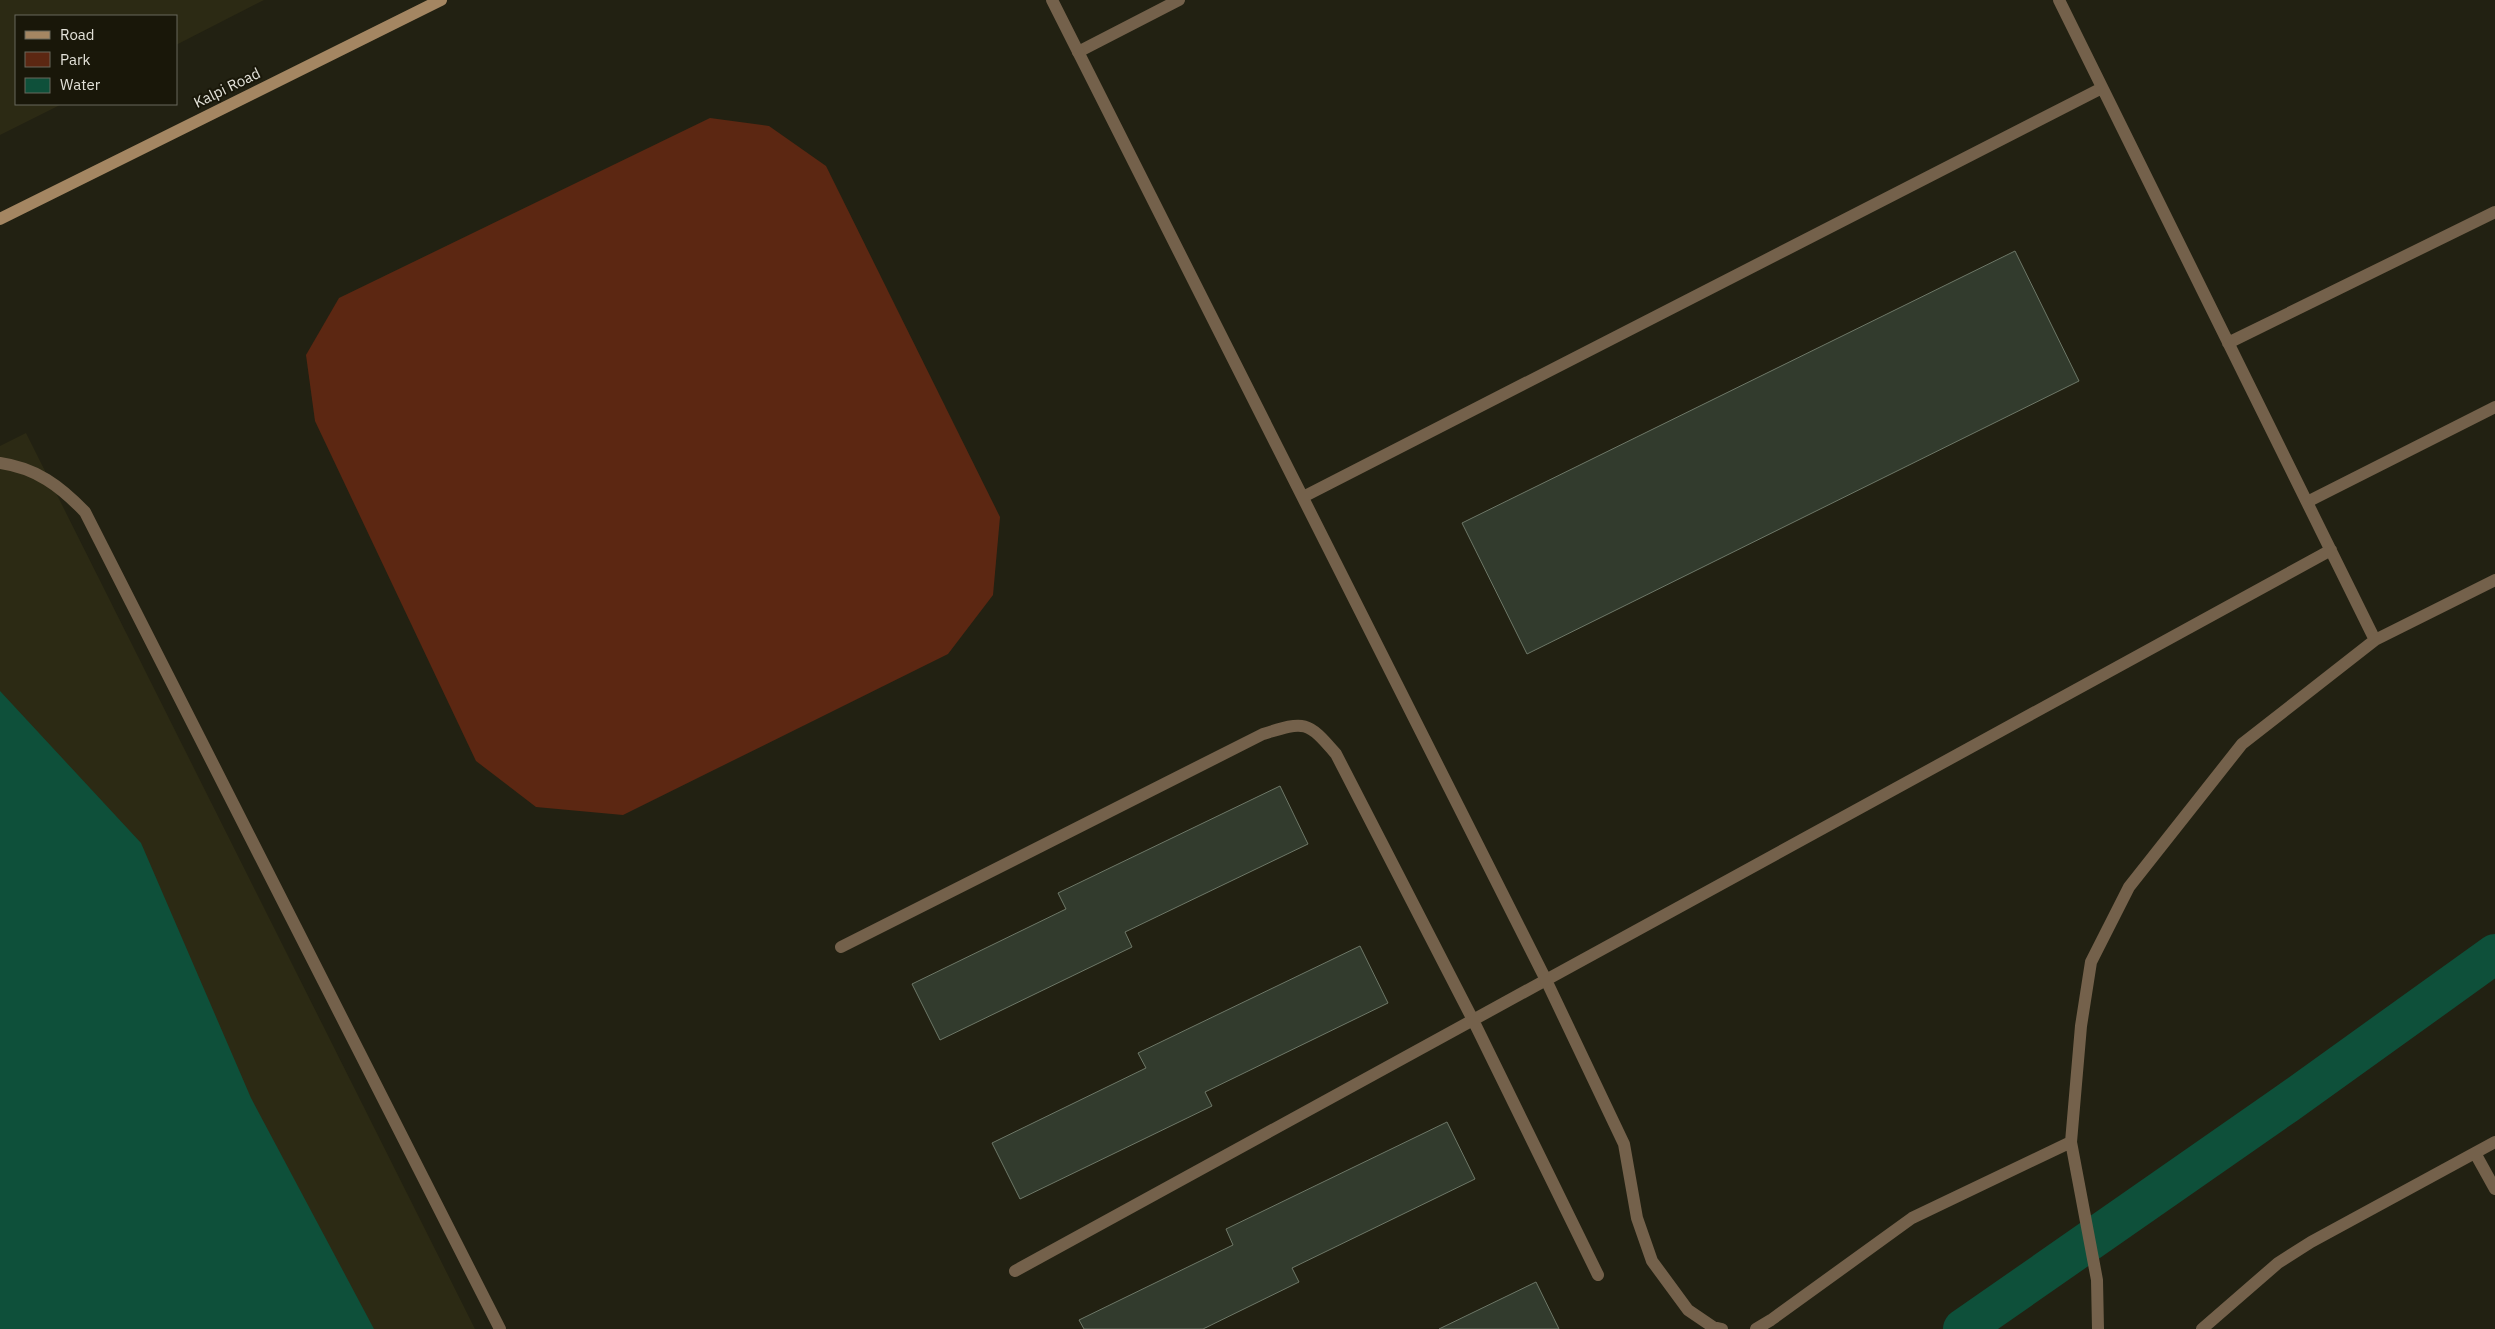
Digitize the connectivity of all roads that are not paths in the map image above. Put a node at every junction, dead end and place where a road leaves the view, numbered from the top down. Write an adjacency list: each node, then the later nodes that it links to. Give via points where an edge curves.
1 (441, 0): 8 (main road, Kalpi Road)
2 (1052, 0): 5 (street)
3 (1178, 0): 5 (street)
4 (2059, 0): 6 (street)
5 (1078, 52): 12 (street)
6 (2102, 88): 9 (street); 12 (street)
7 (2495, 212): 9 (street)
8 (0, 219)
9 (2228, 343): 13 (street)
10 (2495, 407): 13 (street)
11 (0, 463): 26 (street, via 19,466 61,487 85,512)
12 (1303, 497): 18 (street)
13 (2307, 502): 14 (street)
14 (2331, 550): 16 (street); 18 (street)
15 (2495, 580): 16 (street)
16 (2375, 640): 20 (street, via 2242,744 2129,887 2091,962 2081,1026)
17 (841, 947): 19 (street, via 1263,734 1295,724 1316,730 1336,754)
18 (1546, 980): 19 (street); 27 (street, via 1624,1144 1637,1218 1652,1261 1688,1310 1713,1327)
19 (1472, 1020): 24 (street); 25 (street)
20 (2071, 1142): 28 (street, via 1912,1218); 29 (street, via 2097,1280)
21 (2495, 1142): 22 (street)
22 (2475, 1153): 23 (street); 30 (street, via 2278,1262)
23 (2495, 1189)
24 (1015, 1272)
25 (1598, 1275)
26 (500, 1329)
27 (1722, 1329)
28 (1756, 1329)
29 (2098, 1329)
30 (2202, 1329)

